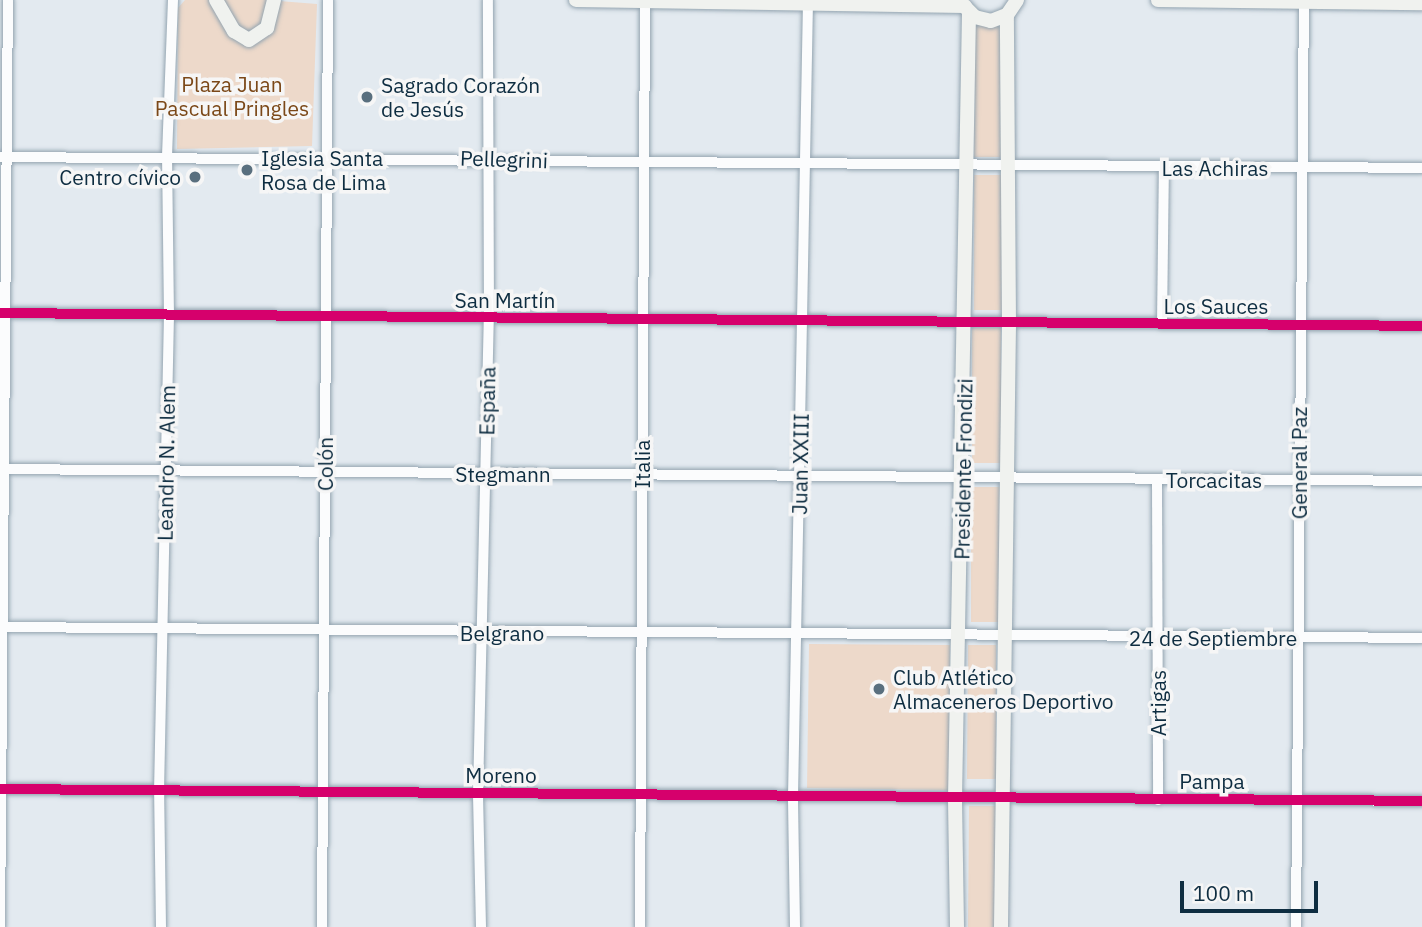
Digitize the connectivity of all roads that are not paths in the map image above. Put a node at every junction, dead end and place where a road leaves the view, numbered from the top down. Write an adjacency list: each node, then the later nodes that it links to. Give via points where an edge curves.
1 (8, 0): 17 (street)
2 (173, 0): 16 (street, Leandro N. Alem)
3 (216, 0): 4 (main road, via 234,31 249,40 267,28)
4 (274, 0)
5 (328, 0): 18 (street, Colón)
6 (488, 0): 19 (street, España)
7 (576, 0): 10 (main road)
8 (1017, 0): 15 (main road)
9 (1157, 0): 11 (main road)
10 (645, 1): 12 (main road); 20 (street, Italia)
11 (1304, 1): 13 (main road); 25 (street, General Paz)
12 (808, 2): 14 (main road); 21 (street, Juan XXIII)
13 (1422, 3)
14 (965, 6): 15 (main road, via 991,21); 23 (main road, Presidente Frondizi)
15 (1007, 15): 22 (main road, Presidente Frondizi)
16 (167, 156): 17 (street, Pellegrini); 18 (street, Pellegrini); 28 (street, Leandro N. Alem)
17 (3, 157): 27 (street)
18 (327, 157): 19 (street, Pellegrini); 29 (street, Colón)
19 (485, 158): 20 (street, Pellegrini); 30 (street, España)
20 (644, 164): 21 (street, Pellegrini); 31 (street, Italia)
21 (806, 165): 23 (street, Pellegrini); 32 (street, Juan XXIII)
22 (1008, 166): 23 (street, Pellegrini); 24 (street, Las Achiras); 34 (main road, Presidente Frondizi)
23 (968, 167): 33 (main road, Presidente Frondizi)
24 (1164, 168): 25 (street, Las Achiras); 35 (street)
25 (1302, 168): 26 (street, Las Achiras); 36 (street, General Paz)
26 (1422, 168)
27 (3, 313): 28 (street, San Martín); 38 (street)
28 (169, 317): 29 (street, San Martín); 39 (street, Leandro N. Alem)
29 (326, 318): 30 (street, San Martín); 40 (street, Colón)
30 (489, 319): 31 (street, San Martín); 41 (street, España)
31 (643, 320): 32 (street, San Martín); 42 (street, Italia)
32 (803, 321): 33 (street, San Martín); 43 (street, Juan XXIII)
33 (965, 323): 34 (street, San Martín); 44 (main road, Presidente Frondizi)
34 (1009, 323): 35 (street, Los Sauces); 45 (main road, Presidente Frondizi)
35 (1162, 324): 36 (street, Los Sauces)
36 (1301, 326): 37 (street, Los Sauces); 47 (street, General Paz)
37 (1422, 326)
38 (2, 469): 39 (street, Stegmann); 49 (street)
39 (166, 472): 40 (street, Stegmann); 50 (street, Leandro N. Alem)
40 (325, 474): 41 (street, Stegmann); 51 (street, Colón)
41 (486, 474): 42 (street, Stegmann); 52 (street, España)
42 (642, 475): 43 (street, Stegmann); 53 (street, Italia)
43 (800, 477): 44 (street, Stegmann); 54 (street, Juan XXIII)
44 (962, 478): 45 (street, Stegmann); 55 (main road, Presidente Frondizi)
45 (1006, 479): 46 (street, Torcacitas); 56 (main road, Presidente Frondizi)
46 (1157, 480): 47 (street, Torcacitas); 57 (street, Artigas)
47 (1299, 480): 48 (street, Torcacitas); 58 (street, General Paz)
48 (1422, 481)
49 (1, 627): 50 (street, Belgrano); 60 (street)
50 (164, 631): 51 (street, Belgrano); 61 (street, Leandro N. Alem)
51 (323, 632): 52 (street, Belgrano); 62 (street, Colón)
52 (484, 632): 53 (street, Belgrano); 63 (street, España)
53 (641, 634): 54 (street, Belgrano); 64 (street, Italia)
54 (798, 635): 55 (street, Belgrano); 65 (street, Juan XXIII)
55 (960, 637): 56 (street, Belgrano); 66 (main road, Presidente Frondizi)
56 (1004, 637): 57 (street, 24 de Septiembre); 67 (main road, Presidente Frondizi)
57 (1157, 638): 58 (street, 24 de Septiembre); 68 (street, Artigas)
58 (1298, 638): 59 (street, 24 de Septiembre); 69 (street, General Paz)
59 (1422, 638)
60 (1, 789): 61 (street, Moreno); 71 (street)
61 (159, 792): 62 (street, Moreno); 72 (street, Leandro N. Alem)
62 (323, 794): 63 (street, Moreno); 73 (street, Colón)
63 (478, 794): 64 (street, Moreno); 74 (street, España)
64 (640, 796): 65 (street, Moreno); 75 (street, Italia)
65 (793, 797): 66 (street, Moreno); 76 (street, Juan XXIII)
66 (955, 799): 67 (street, Moreno); 77 (main road, Presidente Frondizi)
67 (1002, 800): 68 (street, Pampa); 78 (main road, Presidente Frondizi)
68 (1158, 800): 69 (street, Pampa)
69 (1297, 800): 70 (street, Pampa); 79 (street, General Paz)
70 (1422, 801)
71 (0, 927)
72 (161, 927)
73 (322, 927)
74 (481, 927)
75 (640, 927)
76 (795, 927)
77 (957, 927)
78 (1001, 927)
79 (1296, 927)

